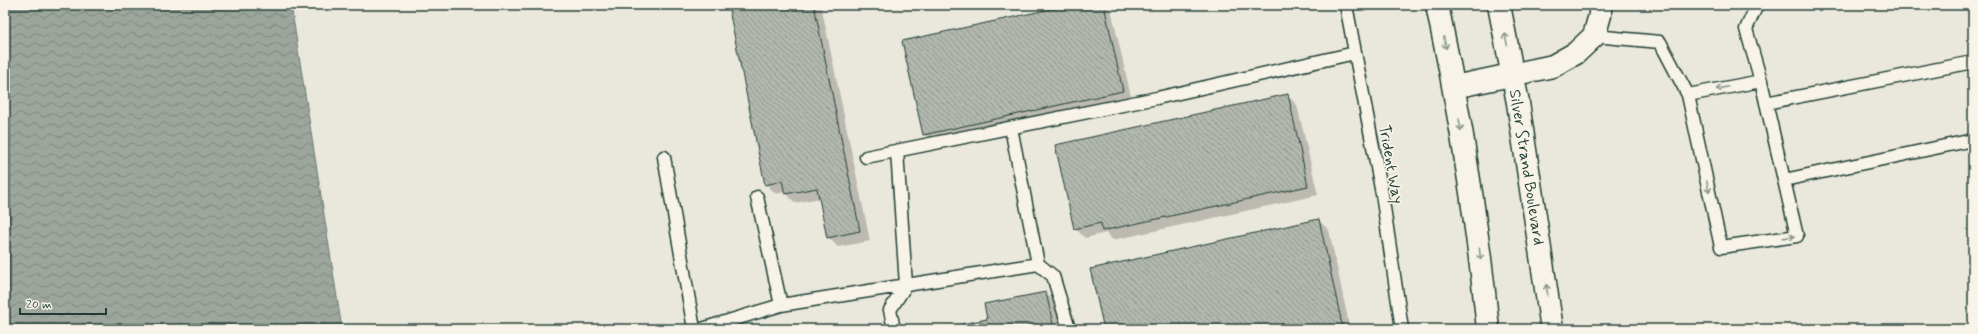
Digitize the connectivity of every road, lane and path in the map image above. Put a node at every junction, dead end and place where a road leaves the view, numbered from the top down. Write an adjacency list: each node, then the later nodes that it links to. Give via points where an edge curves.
1 (1346, 5): 7 (lane, Trident Way)
2 (1437, 5): 11 (main road, one-way to 11)
3 (1499, 5): 9 (main road, Silver Strand Boulevard, one-way to 3)
4 (1600, 5): 6 (main road)
5 (1757, 5): 10 (lane, via 1746,29)
6 (1594, 36): 9 (main road, via 1576,53 1553,66); 12 (lane, via 1660,42)
7 (1355, 53): 14 (lane, via 1158,98); 28 (lane, Trident Way, via 1382,194)
8 (1973, 62): 13 (lane)
9 (1513, 74): 11 (main road); 30 (main road, Silver Strand Boulevard, one-way to 9)
10 (1761, 81): 12 (lane, one-way to 12); 13 (lane)
11 (1454, 87): 29 (main road, one-way to 29, via 1480,253)
12 (1688, 95): 19 (lane, one-way to 19, via 1721,247 1798,236)
13 (1766, 103): 19 (lane)
14 (1011, 128): 16 (lane); 21 (lane)
15 (1973, 140): 19 (lane)
16 (896, 150): 18 (lane); 22 (lane)
17 (664, 157): 24 (lane)
18 (866, 157)
19 (1784, 180)
20 (758, 197): 23 (lane)
21 (1038, 264): 22 (lane); 27 (lane, via 1053,276)
22 (906, 285): 23 (lane); 26 (lane, via 890,310)
23 (781, 305): 25 (lane)
24 (694, 329)
25 (702, 329)
26 (894, 329)
27 (1069, 329)
28 (1402, 329)
29 (1488, 329)
30 (1552, 329)

